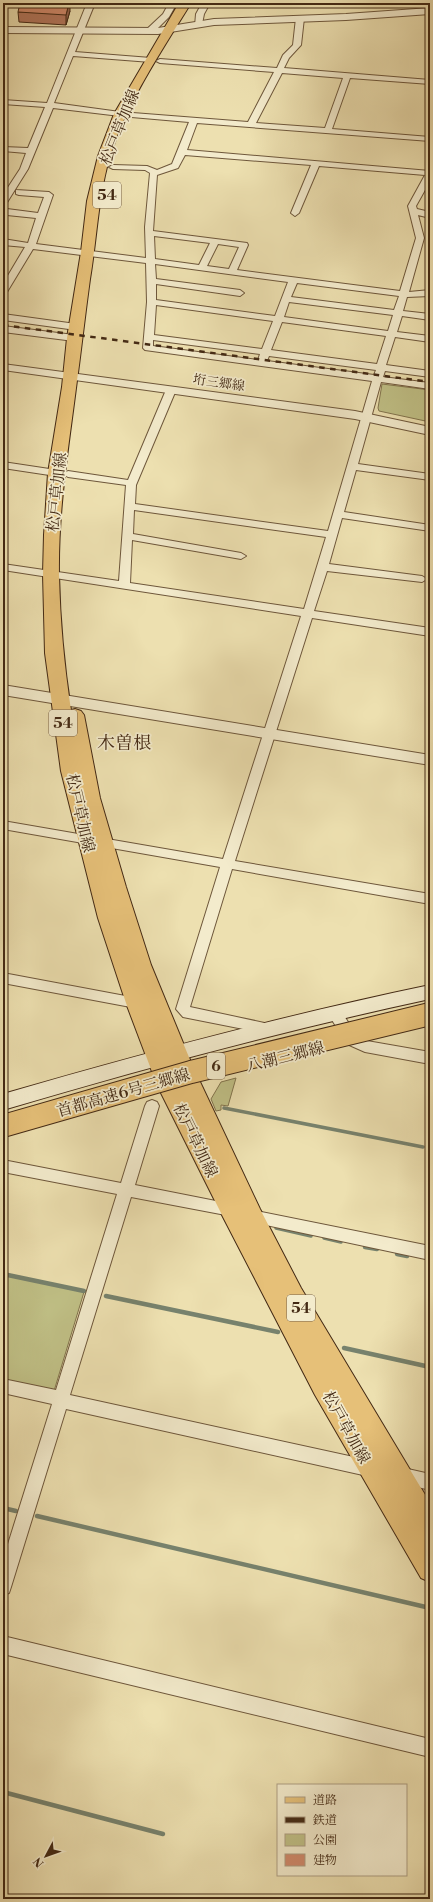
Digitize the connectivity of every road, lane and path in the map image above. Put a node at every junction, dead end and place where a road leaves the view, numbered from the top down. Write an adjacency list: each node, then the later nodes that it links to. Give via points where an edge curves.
1 (90, 3): 11 (street)
2 (174, 3): 12 (street)
3 (185, 3): 9 (main road, 松戸草加線 / 54)
4 (194, 3): 9 (main road, 松戸草加線 / 54)
5 (206, 3): 8 (street)
6 (430, 11): 7 (street)
7 (300, 18): 8 (street); 15 (street, via 298,42)
8 (198, 24): 9 (street)
9 (174, 28): 12 (street); 14 (main road, 松戸草加線 / 54)
10 (3, 30): 11 (street)
11 (79, 30): 12 (street); 13 (street)
12 (150, 31)
13 (70, 54): 14 (street); 19 (street)
14 (156, 61): 15 (street); 20 (main road, 松戸草加線 / 54)
15 (279, 70): 16 (street); 22 (street)
16 (347, 76): 17 (street); 23 (street)
17 (430, 82)
18 (3, 102): 19 (street)
19 (49, 105): 20 (street); 26 (street)
20 (126, 115): 21 (street); 29 (main road, 松戸草加線 / 54); 43 (main road, 松戸草加線 / 54, via 104,156 93,201)
21 (194, 120): 22 (street); 27 (street)
22 (251, 124): 23 (street)
23 (328, 130): 24 (street)
24 (430, 138)
25 (3, 149): 26 (street)
26 (31, 151): 33 (street, via 24,170)
27 (182, 152): 28 (street); 30 (street, via 175,166)
28 (316, 163): 31 (street); 36 (street)
29 (114, 167): 30 (street, via 148,168); 43 (main road, 松戸草加線 / 54)
30 (156, 173): 39 (street, via 153,174)
31 (430, 173): 34 (street, via 412,206)
32 (19, 192): 38 (street, via 50,195)
33 (3, 202)
34 (413, 211): 37 (street); 52 (street, via 420,238)
35 (7, 212): 38 (street)
36 (295, 213)
37 (430, 215)
38 (41, 216): 42 (street)
39 (150, 233): 40 (street); 44 (street)
40 (215, 241): 45 (street); 46 (street, via 244,245)
41 (3, 242): 42 (street)
42 (31, 245): 43 (street); 49 (street)
43 (93, 253): 44 (street); 60 (main road, 松戸草加線 / 54); 69 (main road, 松戸草加線 / 54, via 81,367)
44 (150, 261): 45 (street); 48 (street)
45 (202, 267): 46 (street)
46 (232, 271): 50 (street)
47 (294, 279): 50 (street); 52 (street); 53 (street)
48 (151, 281): 50 (street); 54 (street)
49 (3, 292)
50 (240, 293): 54 (street); 58 (street)
51 (430, 293): 52 (street)
52 (403, 294): 55 (street)
53 (286, 298): 55 (street); 58 (street)
54 (152, 302): 62 (street)
55 (397, 313): 57 (street); 61 (street)
56 (3, 317): 60 (street)
57 (430, 317)
58 (279, 319): 61 (street); 64 (street)
59 (3, 328): 60 (street)
60 (75, 332): 69 (main road, 松戸草加線 / 54)
61 (392, 333): 63 (street); 67 (street)
62 (149, 337): 64 (street); 65 (street, via 148,348)
63 (430, 339)
64 (265, 352): 65 (street); 67 (street)
65 (261, 362): 70 (street)
66 (3, 367): 69 (street, 垳三郷線)
67 (381, 367): 68 (street); 70 (street)
68 (430, 374)
69 (76, 377): 72 (street, 垳三郷線); 77 (main road, 松戸草加線 / 54)
70 (377, 379): 71 (street); 73 (street)
71 (430, 386)
72 (171, 390): 73 (street, 垳三郷線); 79 (street)
73 (368, 417): 74 (street, 垳三郷線); 76 (street)
74 (430, 431)
75 (3, 465): 77 (street)
76 (352, 466): 78 (street); 81 (street)
77 (62, 473): 79 (street); 88 (main road, 松戸草加線 / 54)
78 (430, 477)
79 (131, 483): 80 (street)
80 (130, 506): 83 (street); 84 (street)
81 (339, 514): 82 (street); 83 (street)
82 (430, 528)
83 (332, 535): 87 (street)
84 (127, 536): 85 (street); 90 (street)
85 (241, 556)
86 (3, 567): 88 (street)
87 (323, 567): 89 (street); 91 (street)
88 (57, 575): 90 (street); 94 (main road, 松戸草加線 / 54, via 54,653)
89 (422, 579)
90 (124, 585): 91 (street)
91 (309, 614): 92 (street); 95 (street)
92 (430, 632)
93 (3, 690): 94 (street)
94 (66, 700): 95 (street); 98 (main road, 松戸草加線 / 54, via 70,771)
95 (268, 733): 96 (street); 99 (street)
96 (430, 760)
97 (3, 824): 98 (street)
98 (94, 840): 99 (street); 104 (main road, 松戸草加線 / 54, via 108,918); 111 (main road, 松戸草加線 / 54, via 141,965)
99 (229, 863): 100 (street); 108 (street, via 183,1009 188,1013)
100 (430, 898)
101 (3, 978): 104 (street)
102 (430, 992): 105 (main road, 八潮三郷線)
103 (430, 1000): 114 (highway, 首都高速6号三郷線 / 6, via 268,1039)
104 (136, 1003): 111 (main road, 松戸草加線 / 54)
105 (334, 1012): 108 (main road, 八潮三郷線); 109 (street)
106 (430, 1014): 115 (highway, 首都高速6号三郷線 / 6, bridge, via 199,1070)
107 (430, 1024): 109 (main road, 八潮三郷線)
108 (268, 1029): 111 (main road, 八潮三郷線)
109 (352, 1040): 110 (street, via 365,1046); 111 (main road, 八潮三郷線)
110 (430, 1058)
111 (173, 1070): 112 (main road, 八潮三郷線); 114 (main road, via 35,1110 14,1113); 116 (main road, 八潮三郷線); 119 (main road, 松戸草加線 / 54)
112 (3, 1102)
113 (152, 1106): 118 (street)
114 (3, 1110)
115 (3, 1126)
116 (3, 1136)
117 (3, 1166): 118 (street)
118 (126, 1190): 119 (street); 122 (street)
119 (241, 1213): 120 (street); 123 (main road, 松戸草加線 / 54, via 324,1387); 124 (main road, 松戸草加線 / 54, via 293,1295)
120 (430, 1253)
121 (3, 1386): 122 (street)
122 (60, 1399): 123 (street); 128 (street)
123 (370, 1468): 124 (street); 127 (main road, 松戸草加線 / 54)
124 (399, 1475): 125 (street); 126 (main road, 松戸草加線 / 54)
125 (430, 1482)
126 (430, 1527)
127 (430, 1569)
128 (3, 1587)
129 (3, 1645): 130 (street)
130 (430, 1748)

